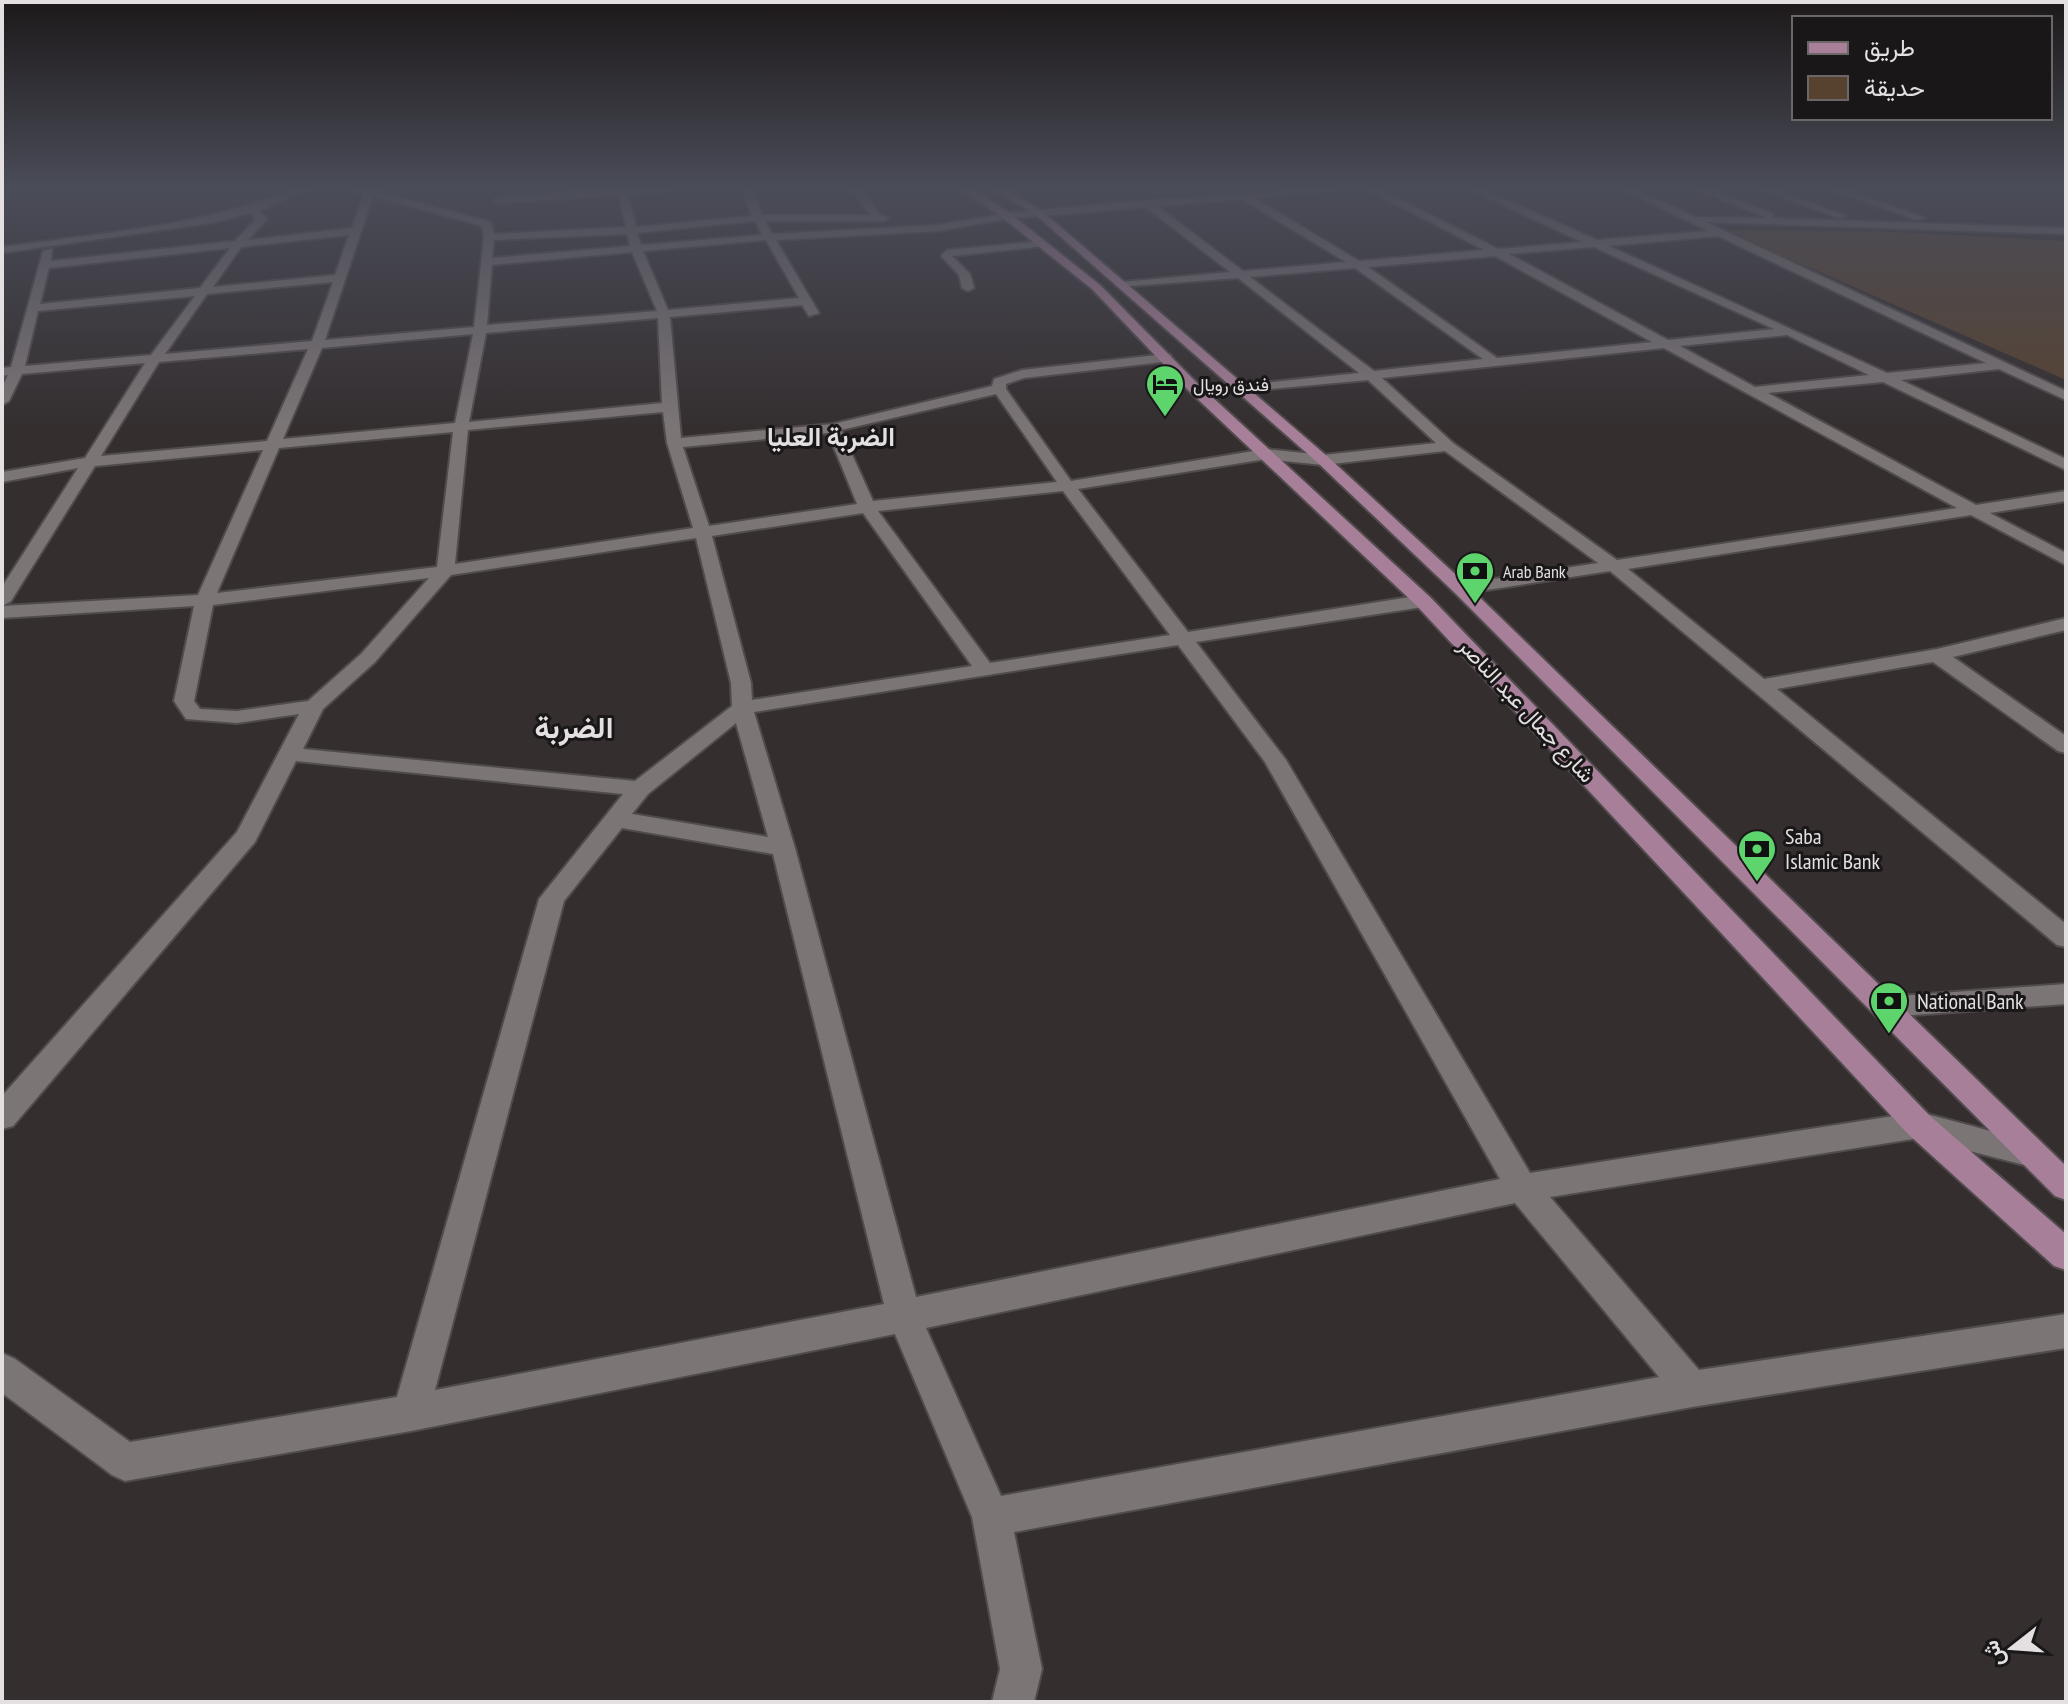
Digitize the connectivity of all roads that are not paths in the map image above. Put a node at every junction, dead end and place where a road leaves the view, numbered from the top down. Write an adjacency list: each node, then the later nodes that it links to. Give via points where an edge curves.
1 (43, 269): 22 (street)
2 (220, 269): 20 (street)
3 (343, 269): 17 (street)
4 (485, 269): 25 (street)
5 (645, 269): 23 (street)
6 (788, 269): 21 (street)
7 (959, 269): 19 (street)
8 (1073, 269): 30 (main road, شارع جمال عبد الناصر)
9 (1103, 269): 18 (main road, شارع جمال عبد الناصر)
10 (1230, 269): 16 (street)
11 (1316, 269): 16 (street)
12 (1363, 269): 31 (street)
13 (1526, 269): 28 (street)
14 (1649, 269): 26 (street)
15 (1794, 269): 32 (street)
16 (1238, 275): 18 (street); 35 (street)
17 (340, 278): 20 (street); 27 (street)
18 (1122, 285): 38 (main road, شارع جمال عبد الناصر)
19 (968, 288)
20 (204, 290): 22 (street); 29 (street)
21 (806, 301): 23 (street); 24 (street)
22 (33, 308): 33 (street)
23 (664, 314): 25 (street); 42 (street)
24 (814, 315)
25 (480, 330): 27 (street); 43 (street)
26 (1789, 331): 28 (street); 36 (street)
27 (317, 344): 29 (street); 46 (street)
28 (1663, 345): 31 (street); 39 (street)
29 (156, 357): 33 (street); 50 (street)
30 (1166, 358): 37 (street, via 1022,374 999,382); 48 (main road, شارع جمال عبد الناصر)
31 (1496, 363): 35 (street)
32 (2000, 365): 36 (street); 40 (street)
33 (17, 371): 34 (street); 41 (street)
34 (2, 372)
35 (1373, 377): 38 (street); 47 (street)
36 (1883, 377): 39 (street); 51 (street)
37 (999, 389): 44 (street); 53 (street)
38 (1242, 389): 49 (main road, شارع جمال عبد الناصر)
39 (1752, 391): 56 (street)
40 (2066, 396)
41 (2, 401)
42 (669, 407): 43 (street); 45 (street)
43 (461, 428): 46 (street); 60 (street)
44 (833, 428): 45 (street); 55 (street)
45 (674, 443): 57 (street)
46 (274, 445): 50 (street); 62 (street)
47 (1448, 446): 49 (street); 59 (street)
48 (1266, 454): 49 (street); 53 (street); 64 (main road, شارع جمال عبد الناصر)
49 (1323, 460): 61 (main road, شارع جمال عبد الناصر)
50 (88, 462): 52 (street); 63 (street)
51 (2066, 465)
52 (2, 477)
53 (1067, 486): 55 (street); 67 (street)
54 (2066, 496): 56 (street)
55 (867, 507): 57 (street); 69 (street)
56 (1972, 509): 58 (street); 59 (street)
57 (702, 530): 60 (street); 72 (street, via 741,683)
58 (2066, 560)
59 (1614, 566): 61 (street); 70 (street)
60 (445, 571): 62 (street); 71 (street, via 368,658)
61 (1461, 589): 80 (main road, شارع جمال عبد الناصر)
62 (205, 600): 65 (street); 71 (street, via 184,701 193,715 237,717)
63 (2, 601)
64 (1423, 601): 67 (street); 82 (main road, شارع جمال عبد الناصر)
65 (2, 612)
66 (2066, 624): 68 (street)
67 (1185, 638): 69 (street); 85 (street, via 1275,760)
68 (1937, 655): 70 (street); 73 (street)
69 (985, 670): 72 (street)
70 (1761, 686): 78 (street)
71 (314, 706): 74 (street)
72 (742, 708): 75 (street); 77 (street)
73 (2066, 746)
74 (289, 754): 75 (street); 81 (street, via 247,836)
75 (640, 789): 76 (street)
76 (616, 819): 77 (street); 91 (street, via 552,899)
77 (783, 848): 87 (street)
78 (2066, 938)
79 (2066, 994): 80 (street)
80 (1885, 1007): 83 (main road, شارع جمال عبد الناصر)
81 (2, 1117)
82 (1919, 1125): 83 (street); 85 (street); 86 (main road, شارع جمال عبد الناصر)
83 (2032, 1154): 84 (main road, شارع جمال عبد الناصر)
84 (2066, 1186)
85 (1522, 1188): 87 (street); 90 (street)
86 (2066, 1255)
87 (904, 1316): 91 (street); 92 (street)
88 (2066, 1331): 90 (street)
89 (2, 1371): 91 (street, via 125,1462)
90 (1692, 1389): 92 (street)
91 (411, 1413)
92 (991, 1517): 93 (street, via 1021,1669)
93 (1013, 1702)

